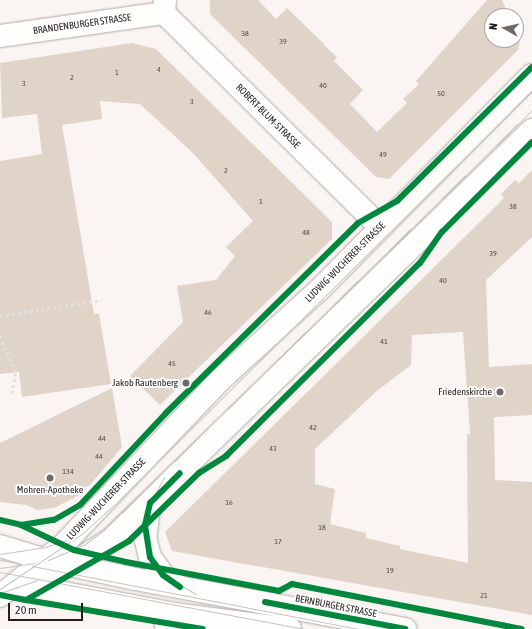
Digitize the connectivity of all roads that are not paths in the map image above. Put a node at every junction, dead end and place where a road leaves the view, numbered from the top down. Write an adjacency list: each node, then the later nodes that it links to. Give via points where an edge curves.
1 (165, 6): 2 (street, BRANDENBURGER STRASSE); 5 (street, ROBERT-BLUM-STRASSE)
2 (0, 36)
3 (532, 75): 5 (street, LUDWIG-WUCHERER-STRASSE)
4 (532, 130): 6 (street)
5 (380, 227): 8 (street, LUDWIG-WUCHERER-STRASSE, via 320,289 220,380)
6 (150, 503): 9 (street, via 111,538); 11 (street, via 145,537 150,557 163,575)
7 (0, 546): 8 (street, BERNBURGER STRASSE)
8 (46, 560): 9 (street, BERNBURGER STRASSE); 10 (street, LUDWIG-WUCHERER-STRASSE)
9 (70, 565): 10 (street); 11 (street, BERNBURGER STRASSE)
10 (6, 587): 12 (street)
11 (180, 587): 14 (street, BERNBURGER STRASSE)
12 (165, 620): 13 (street)
13 (290, 629)
14 (404, 629)

